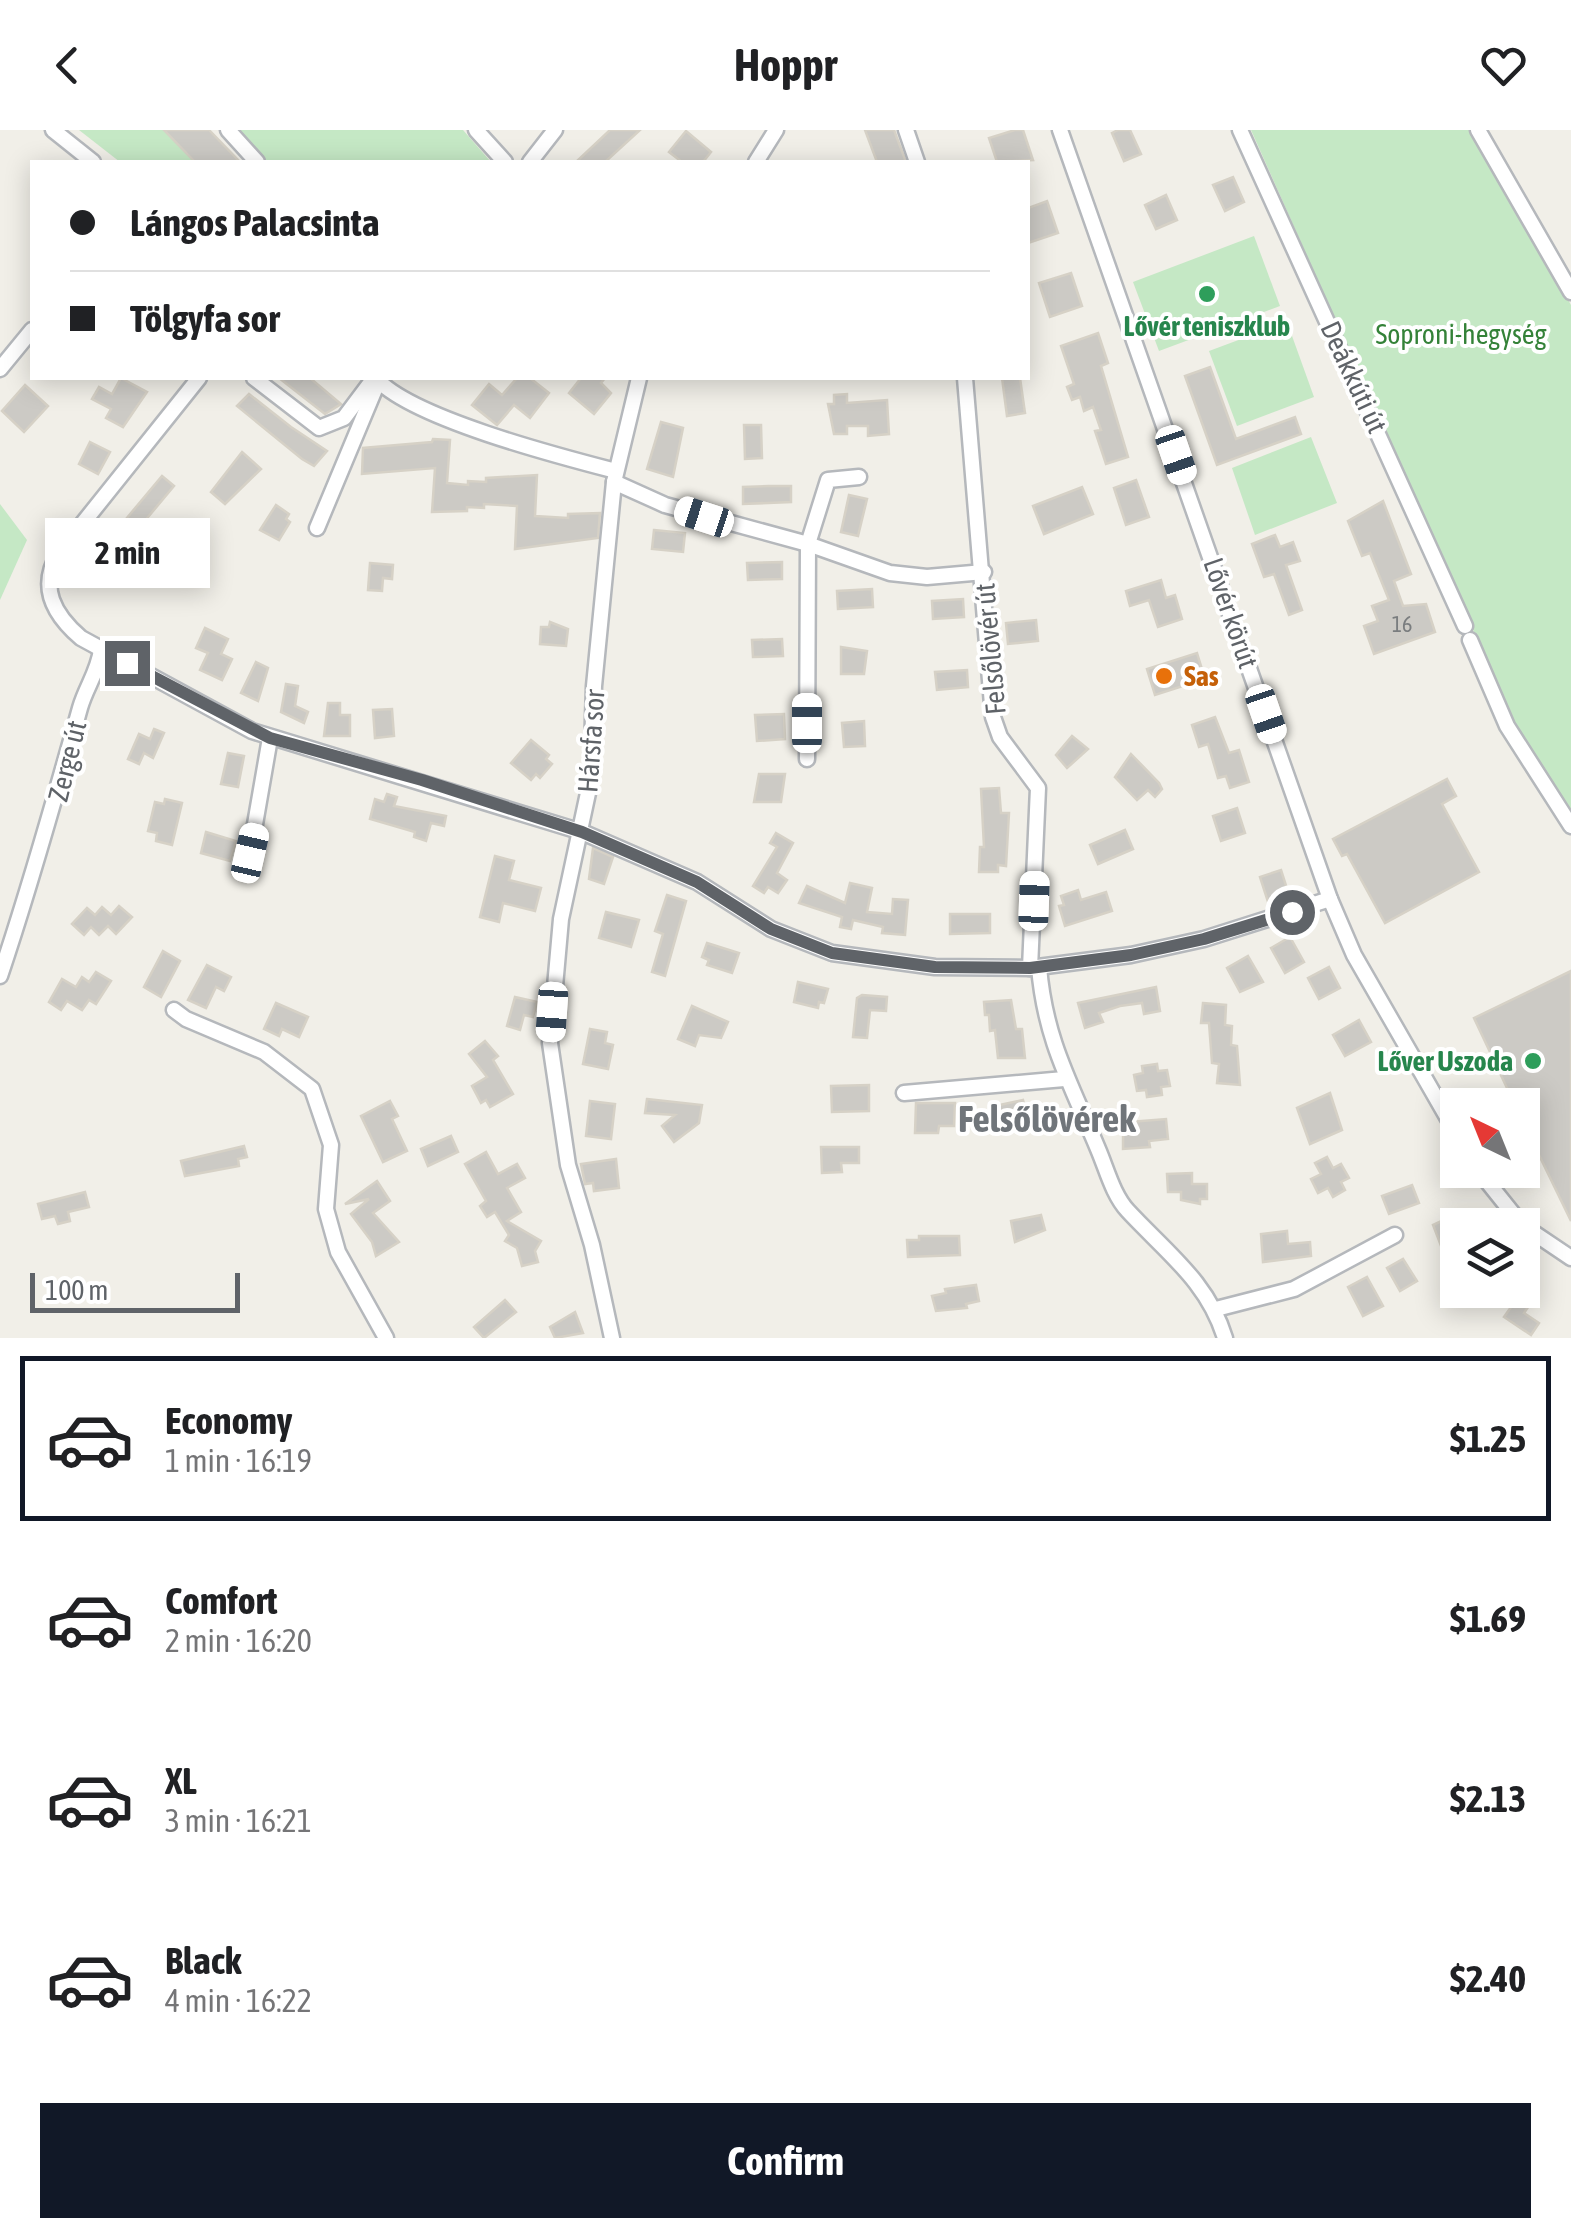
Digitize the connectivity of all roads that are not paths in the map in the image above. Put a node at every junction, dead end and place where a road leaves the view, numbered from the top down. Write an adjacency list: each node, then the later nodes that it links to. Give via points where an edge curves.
1 (53, 130): 10 (street)
2 (228, 130): 11 (street)
3 (476, 130): 12 (street)
4 (555, 130): 13 (street)
5 (776, 130): 14 (street)
6 (906, 130): 15 (street)
7 (1060, 130): 37 (street, Lővér körút)
8 (1240, 130): 34 (street, Deákkúti út, via 1508,726)
9 (1478, 130): 16 (street)
10 (90, 160)
11 (254, 160)
12 (503, 160)
13 (532, 160)
14 (757, 160)
15 (917, 160)
16 (1571, 292)
17 (30, 332): 18 (street)
18 (0, 369)
19 (197, 380): 31 (street, via 53,563 49,593 56,613)
20 (257, 380): 21 (street, via 319,428 344,418)
21 (375, 380)
22 (376, 380): 28 (street)
23 (378, 380): 26 (street, via 487,434)
24 (639, 380): 26 (street, Hársfa sor)
25 (965, 380): 30 (street, Felsőlövér út)
26 (615, 476): 29 (street, via 666,505); 35 (street, Hársfa sor)
27 (859, 476): 29 (street, via 828,480)
28 (317, 528)
29 (808, 544): 30 (street, via 890,573); 33 (street)
30 (984, 572): 38 (street, Felsőlövér út, via 993,717 1038,788)
31 (101, 650): 32 (street); 39 (street, Zerge út)
32 (270, 738): 35 (street); 36 (street)
33 (807, 758)
34 (1571, 826)
35 (582, 832): 38 (street, via 697,882 786,936 832,953 935,967); 51 (street, Hársfa sor, via 561,919 551,1065 568,1165)
36 (250, 853)
37 (1330, 899): 38 (street, via 1204,939); 43 (street, Lővér körút, via 1354,955)
38 (1035, 967): 41 (street, Felsőlövér út)
39 (0, 976)
40 (174, 1010): 50 (street, via 272,1057 312,1089 330,1145 326,1209 338,1252)
41 (1064, 1079): 42 (street); 49 (street, Felsőlövér út, via 1126,1210 1180,1260)
42 (904, 1093)
43 (1440, 1105)
44 (1492, 1188): 45 (street)
45 (1508, 1208)
46 (1396, 1236): 49 (street, via 1294,1289)
47 (1540, 1237): 48 (street)
48 (1571, 1258)
49 (1216, 1308): 52 (street, Felsőlövér út)
50 (386, 1338)
51 (612, 1338)
52 (1225, 1338)

